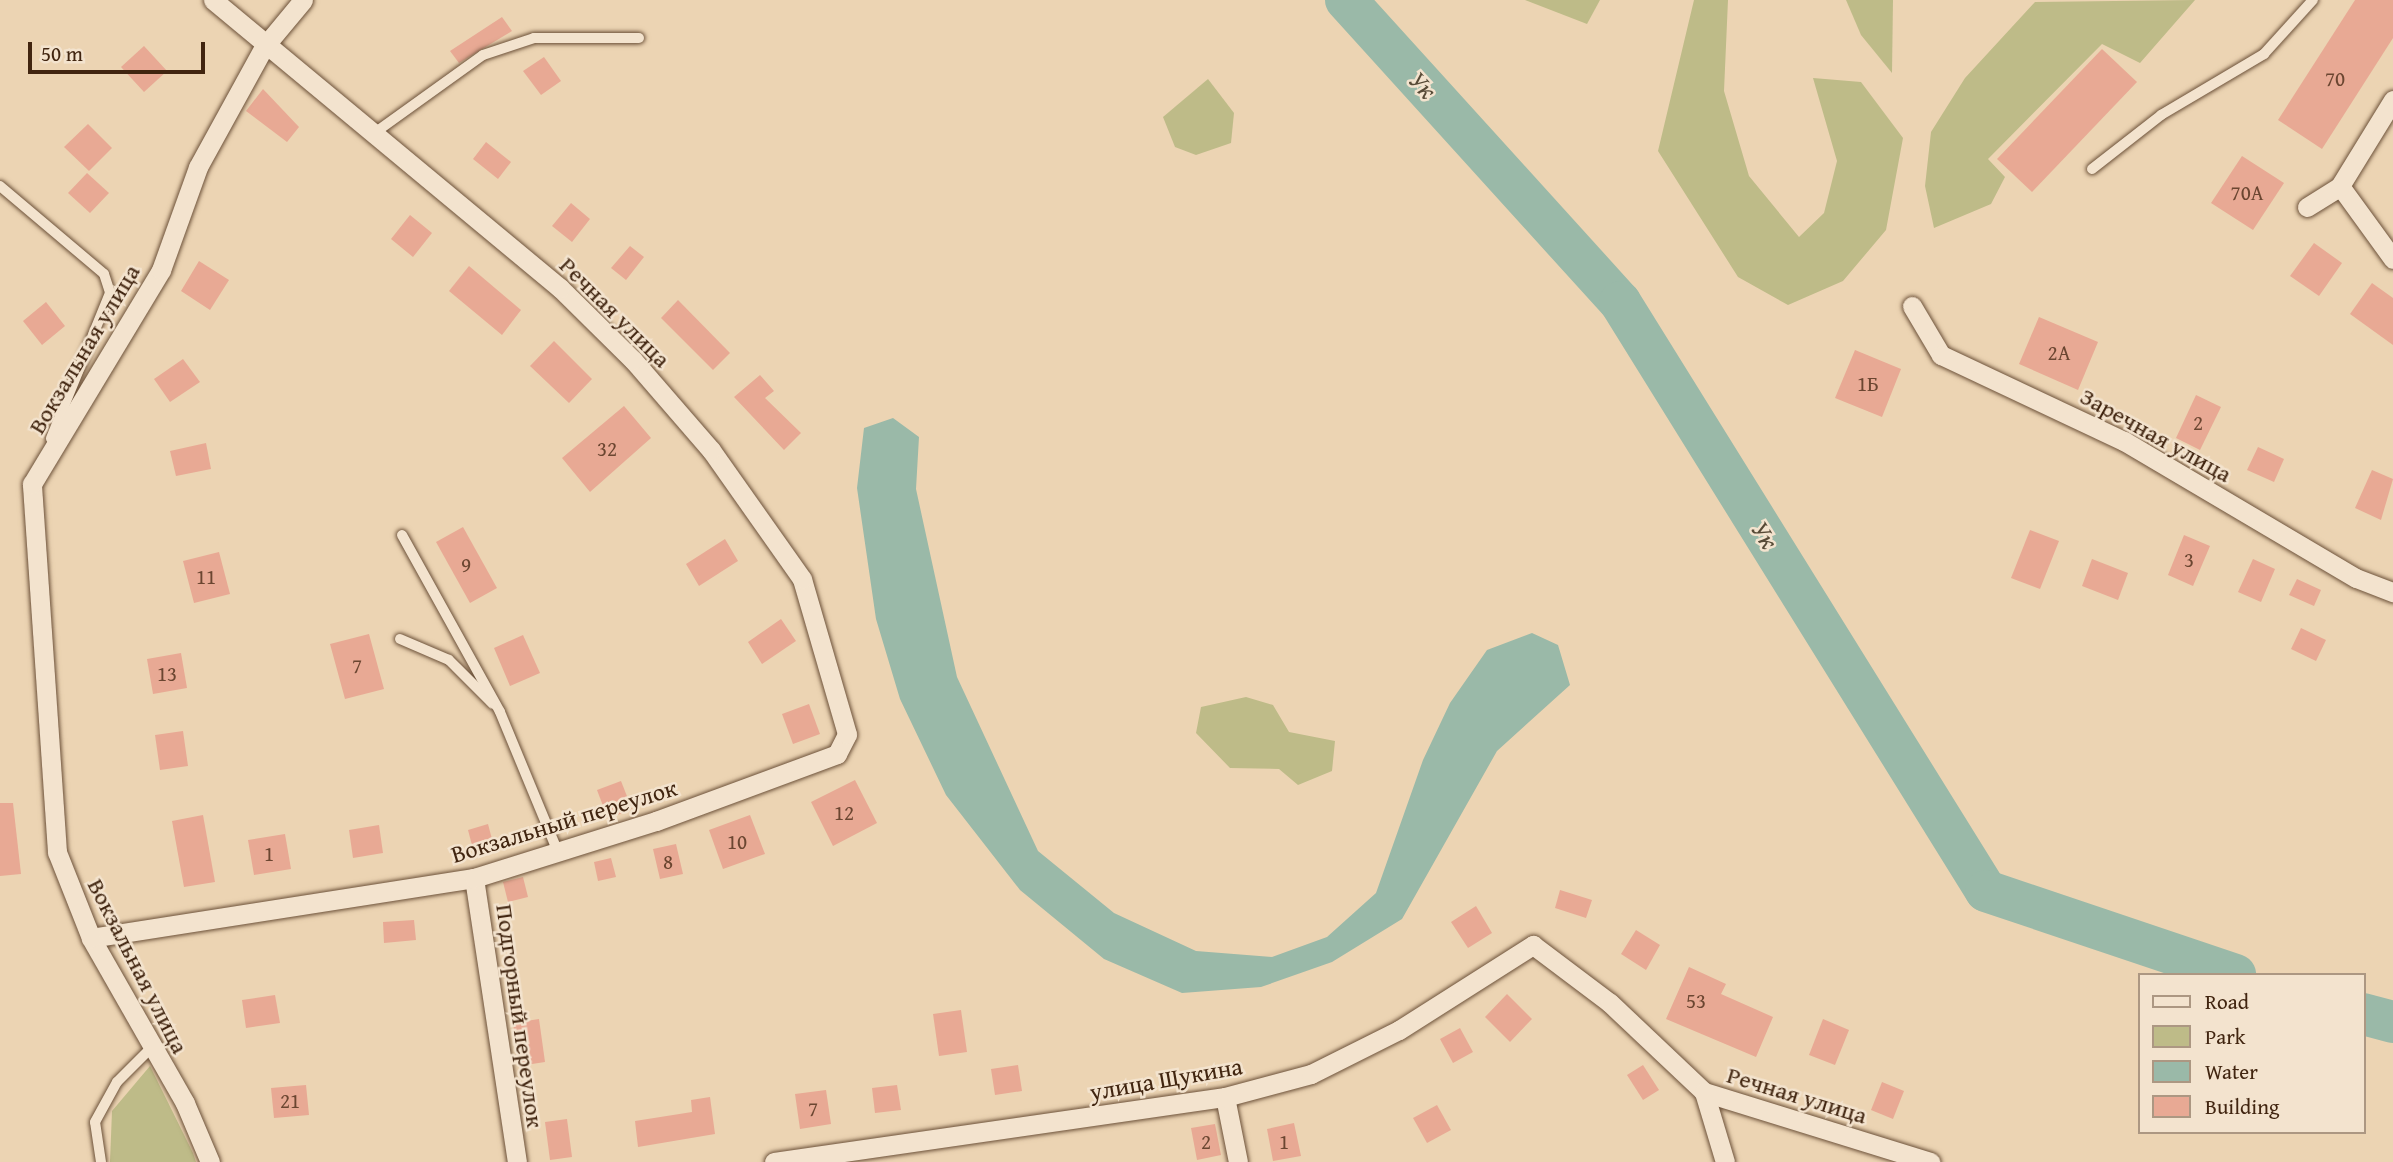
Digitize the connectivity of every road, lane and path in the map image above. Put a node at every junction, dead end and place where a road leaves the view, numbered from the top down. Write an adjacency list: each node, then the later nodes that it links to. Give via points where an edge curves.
1 (213, 0): 5 (street, Речная улица)
2 (303, 0): 5 (street, Вокзальная улица)
3 (2313, 0): 8 (lane, via 2264,54 2161,115)
4 (639, 38): 7 (lane, via 534,38 483,55)
5 (264, 47): 7 (street, Речная улица); 14 (street, Вокзальная улица, via 198,167 161,270)
6 (2393, 100): 10 (street)
7 (372, 134): 19 (street, Речная улица, via 560,288 711,450 802,579 846,719 847,734)
8 (2092, 169)
9 (0, 186): 14 (lane, via 104,274 110,293)
10 (2340, 186): 11 (street); 12 (street)
11 (2307, 206)
12 (2393, 259)
13 (1913, 306): 16 (street, Заречная улица, via 1941,355 2124,441 2356,578)
14 (32, 484): 22 (street, Вокзальная улица, via 57,852)
15 (402, 535): 18 (lane)
16 (2393, 592)
17 (400, 639): 18 (lane, via 449,660)
18 (500, 712): 20 (lane)
19 (837, 754): 20 (street, Вокзальный переулок)
20 (558, 852): 21 (street, Вокзальный переулок)
21 (474, 878): 22 (street, Вокзальный переулок); 29 (street, Подгорный переулок)
22 (91, 938): 24 (street, Вокзальная улица)
23 (1533, 945): 25 (street, Речная улица, via 1610,1003); 26 (street, улица Щукина, via 1399,1030 1322,1068)
24 (150, 1049): 27 (lane, via 117,1082 95,1122); 28 (street, Вокзальная улица, via 184,1103)
25 (1704, 1092): 32 (street); 33 (street, Речная улица)
26 (1225, 1097): 30 (street, улица Щукина); 31 (street)
27 (101, 1162)
28 (210, 1162)
29 (517, 1162)
30 (774, 1162)
31 (1238, 1162)
32 (1726, 1162)
33 (1930, 1162)

